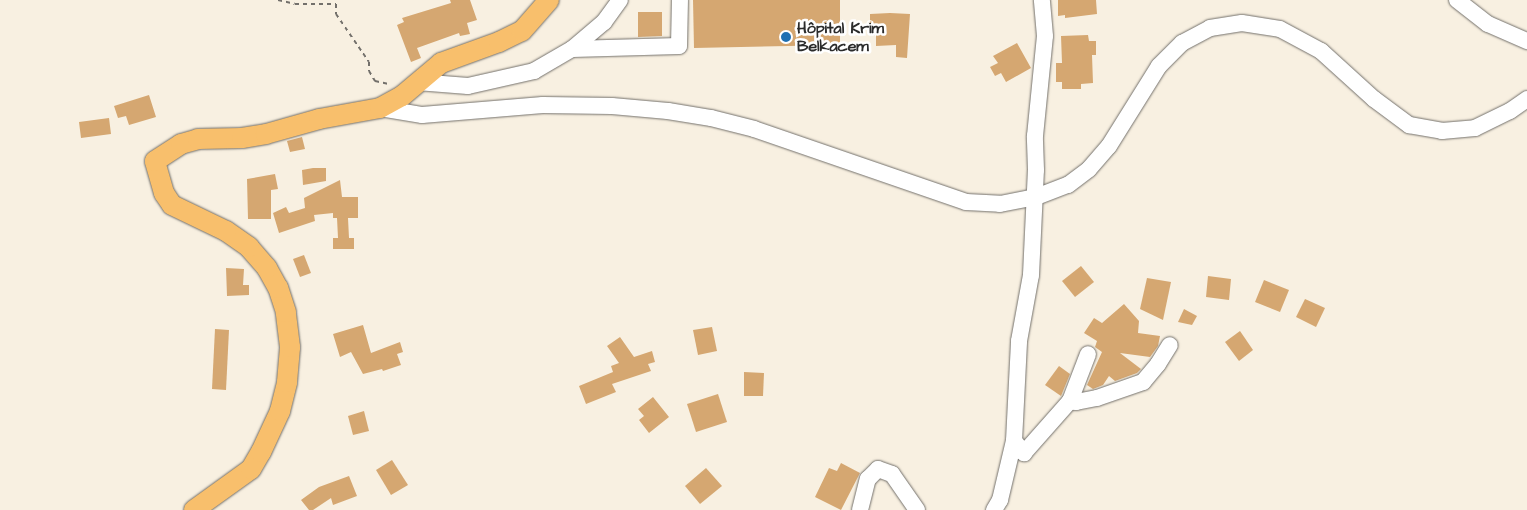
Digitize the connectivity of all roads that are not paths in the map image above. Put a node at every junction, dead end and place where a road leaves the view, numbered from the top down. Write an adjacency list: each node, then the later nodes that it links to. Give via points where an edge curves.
1 (549, 0): 8 (main road, via 522,31 441,63)
2 (620, 0): 7 (street, via 604,22)
3 (680, 0): 7 (street, via 679,46)
4 (1042, 0): 11 (street, via 1045,36 1035,136)
5 (1457, 0): 6 (street, via 1488,24)
6 (1527, 41)
7 (572, 49): 8 (street, via 534,70 468,86)
8 (417, 82): 10 (main road)
9 (1527, 99): 11 (street, via 1475,128 1442,131 1409,125 1374,99 1321,51 1280,30 1242,23 1210,28 1182,43 1159,66 1109,146 1089,169 1068,185)
10 (388, 103): 11 (street, via 422,115 542,105 668,111 754,129 966,202 1000,204); 16 (main road, via 258,136 198,139 181,144 155,161 164,193 172,205 226,231 249,247 267,268 286,312 290,346 287,382 280,411 261,452 251,469)
11 (1036, 197): 15 (street, via 1031,275 1019,341)
12 (1170, 345): 14 (street, via 1143,382 1097,398)
13 (1088, 354): 14 (street)
14 (1070, 400): 15 (street, via 1024,453)
15 (1014, 440): 19 (street, via 1000,500)
16 (194, 510)
17 (860, 510): 18 (street, via 868,479 878,469 892,474)
18 (917, 510)
19 (994, 510)

